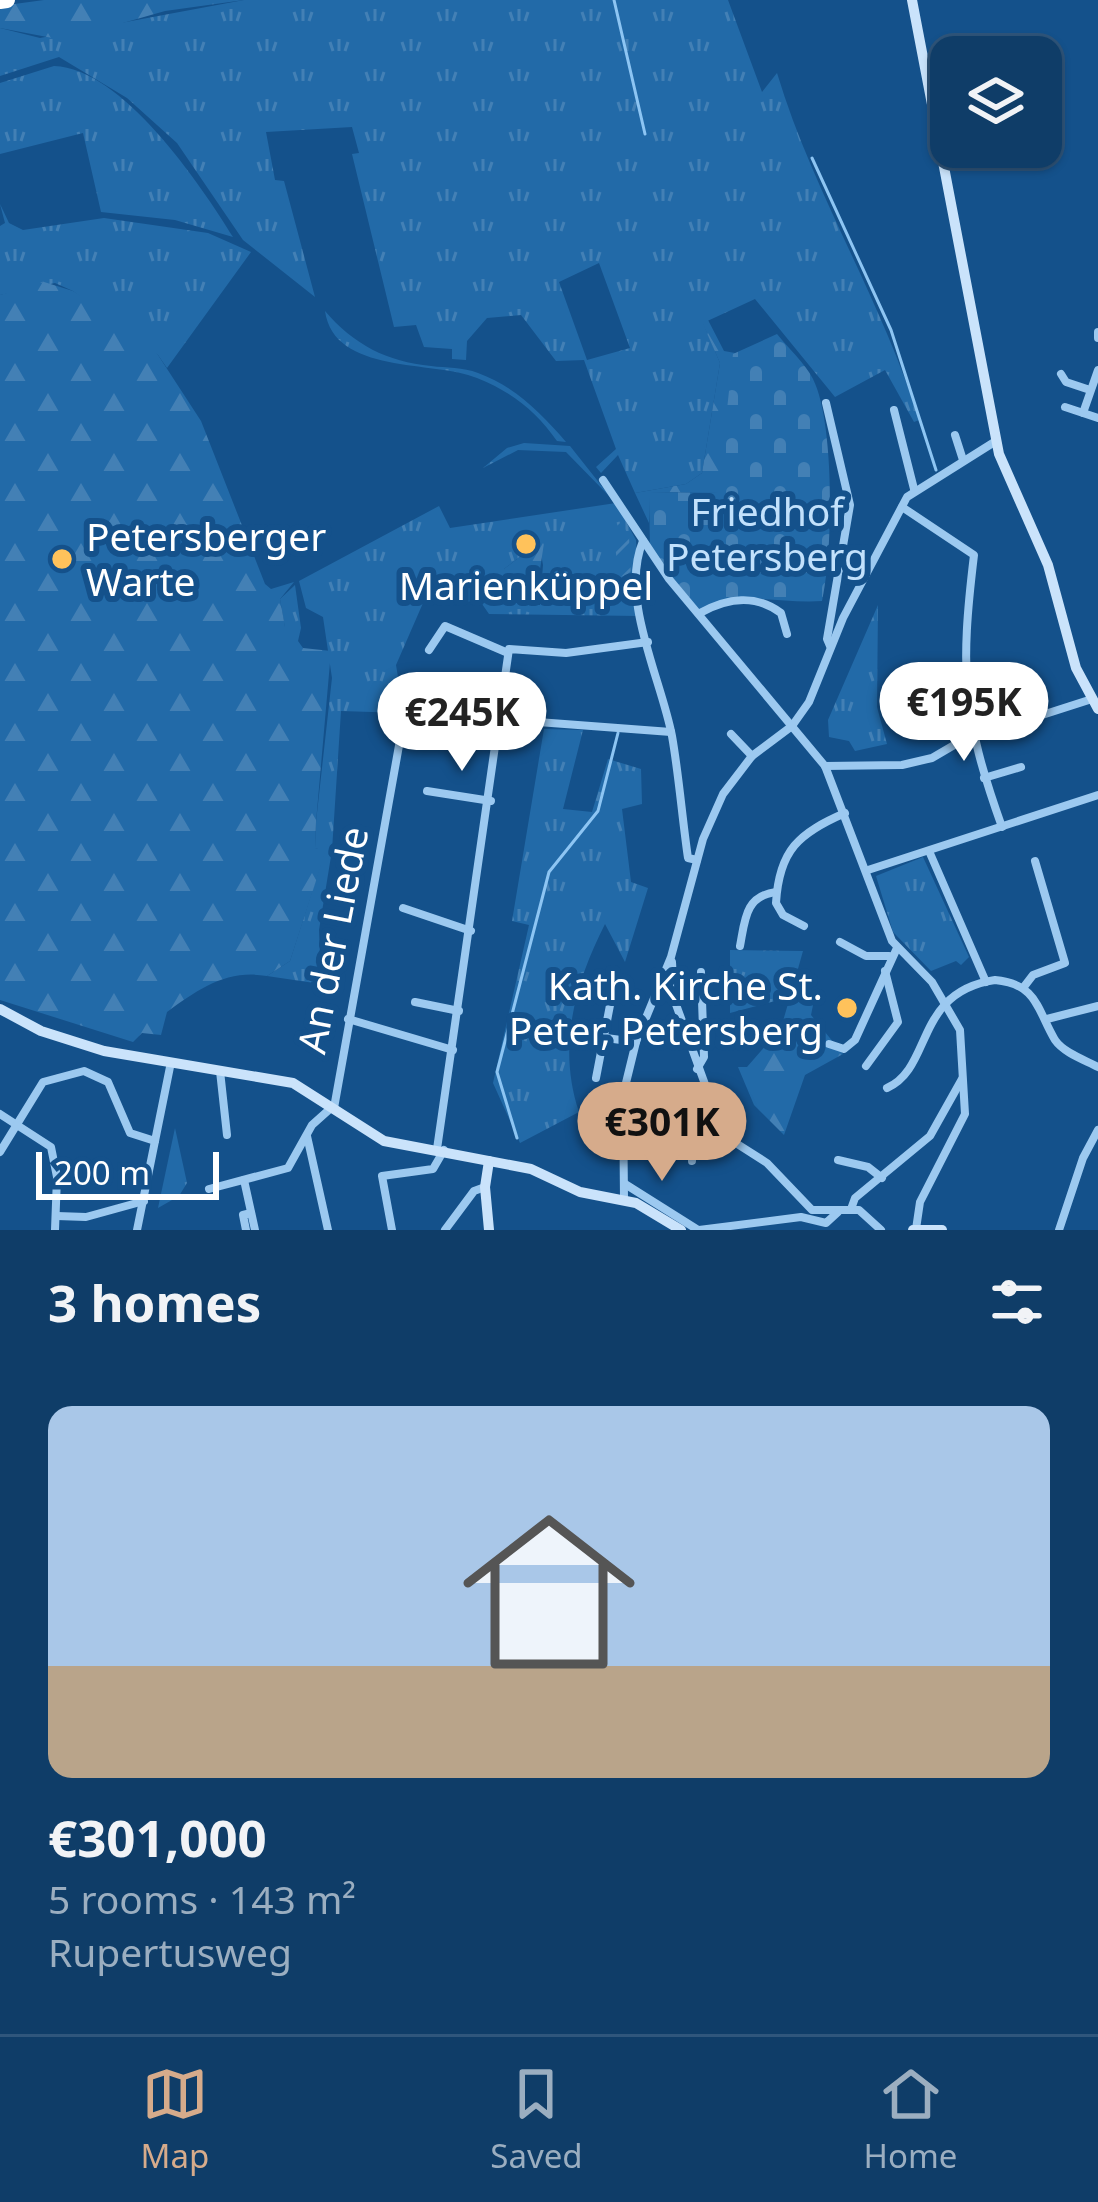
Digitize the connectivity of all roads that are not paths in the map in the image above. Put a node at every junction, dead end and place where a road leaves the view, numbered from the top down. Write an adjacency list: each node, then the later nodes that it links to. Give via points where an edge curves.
1 (912, 0): 11 (main road)
2 (1098, 370): 4 (street)
3 (1061, 374): 4 (street)
4 (1090, 391): 8 (street)
5 (826, 403): 20 (street, via 850,505)
6 (1065, 407): 8 (street)
7 (894, 410): 14 (street)
8 (1083, 413): 9 (street)
9 (1098, 418)
10 (955, 435): 12 (street)
11 (996, 441): 12 (street); 23 (main road)
12 (963, 460): 14 (street)
13 (603, 480): 16 (street)
14 (914, 489): 15 (street)
15 (902, 507): 20 (street); 28 (street, via 974,555 962,666)
16 (643, 541): 17 (street); 19 (street, via 637,560)
17 (700, 614): 18 (street, via 738,599 758,601 781,613); 25 (street)
18 (787, 634)
19 (648, 642): 22 (street); 26 (street)
20 (831, 647): 25 (street)
21 (429, 650): 22 (street, via 445,626)
22 (508, 653): 24 (street)
23 (1095, 704): 28 (street)
24 (502, 721): 26 (street); 35 (street); 60 (street, An der Liede, via 405,712)
25 (792, 726): 29 (street); 30 (street)
26 (671, 732): 39 (street, via 688,858)
27 (730, 734): 29 (street)
28 (972, 737): 30 (street, via 902,765); 32 (street)
29 (752, 756): 39 (street, via 723,794)
30 (825, 766): 36 (street)
31 (1021, 767): 32 (street)
32 (984, 778): 37 (street)
33 (427, 791): 35 (street)
34 (1098, 795): 37 (street)
35 (491, 801): 45 (street)
36 (845, 813): 41 (street); 42 (street, via 798,837)
37 (1002, 827): 38 (street)
38 (929, 851): 41 (street); 53 (street)
39 (697, 860): 49 (street)
40 (1034, 861): 54 (street, via 1062,966)
41 (868, 870): 48 (street)
42 (776, 892): 44 (street, via 783,915); 47 (street, via 747,909)
43 (403, 908): 45 (street)
44 (804, 926)
45 (471, 931): 59 (street)
46 (840, 942): 48 (street, via 866,956)
47 (740, 946)
48 (894, 952): 50 (street); 56 (street)
49 (671, 956): 63 (street); 69 (street, via 674,1000)
50 (884, 969): 64 (street, via 856,1040 844,1049); 67 (street, via 898,1022)
51 (700, 972): 69 (street, via 704,1058)
52 (616, 974): 62 (street)
53 (986, 982): 54 (street); 56 (street)
54 (1023, 988): 61 (street)
55 (416, 1002): 59 (street)
56 (946, 1002): 71 (street, via 963,1039); 73 (street, via 902,1079)
57 (1098, 1006): 61 (street)
58 (0, 1009): 66 (main road, via 104,1052)
59 (459, 1011): 65 (street)
60 (348, 1019): 65 (street); 75 (street, An der Liede)
61 (1047, 1019): 68 (street, via 1061,1046)
62 (606, 1038): 63 (street); 72 (street)
63 (636, 1042): 74 (street)
64 (829, 1044)
65 (453, 1051): 82 (street)
66 (171, 1062): 70 (main road); 81 (street)
67 (866, 1066)
68 (1098, 1067)
69 (697, 1069): 95 (street, via 731,1140 767,1163 809,1208)
70 (220, 1070): 75 (main road, via 295,1083); 79 (street)
71 (965, 1072): 87 (street, via 930,1136); 107 (street, via 962,1124 920,1202)
72 (596, 1078)
73 (887, 1088)
74 (623, 1095): 86 (street, via 672,1105 691,1132); 89 (street)
75 (333, 1108): 80 (street); 82 (main road, via 378,1139)
76 (0, 1114): 77 (street)
77 (15, 1123): 81 (street, via 43,1082 90,1071 111,1086 130,1133); 83 (street); 96 (street, via 51,1147)
78 (1098, 1130): 109 (street)
79 (227, 1135)
80 (306, 1135): 88 (street, via 288,1168); 100 (street)
81 (155, 1141): 93 (street)
82 (441, 1149): 85 (main road); 101 (street, via 433,1169 382,1176)
83 (0, 1152)
84 (838, 1160): 87 (street)
85 (489, 1161): 90 (main road); 92 (main road)
86 (692, 1161)
87 (882, 1178): 94 (street)
88 (244, 1180): 91 (street); 99 (street)
89 (625, 1184): 92 (street); 105 (street)
90 (484, 1187): 102 (street); 103 (main road)
91 (209, 1189)
92 (624, 1199): 104 (main road)
93 (144, 1201): 96 (street); 98 (street)
94 (851, 1209): 95 (street); 106 (street)
95 (838, 1211): 105 (street, via 826,1223 801,1217)
96 (57, 1216): 97 (street)
97 (55, 1230)
98 (137, 1230)
99 (251, 1230)
100 (328, 1230)
101 (392, 1230)
102 (445, 1230)
103 (489, 1230)
104 (681, 1230)
105 (699, 1230)
106 (881, 1230)
107 (915, 1230): 108 (main road)
108 (942, 1230)
109 (1059, 1230)

